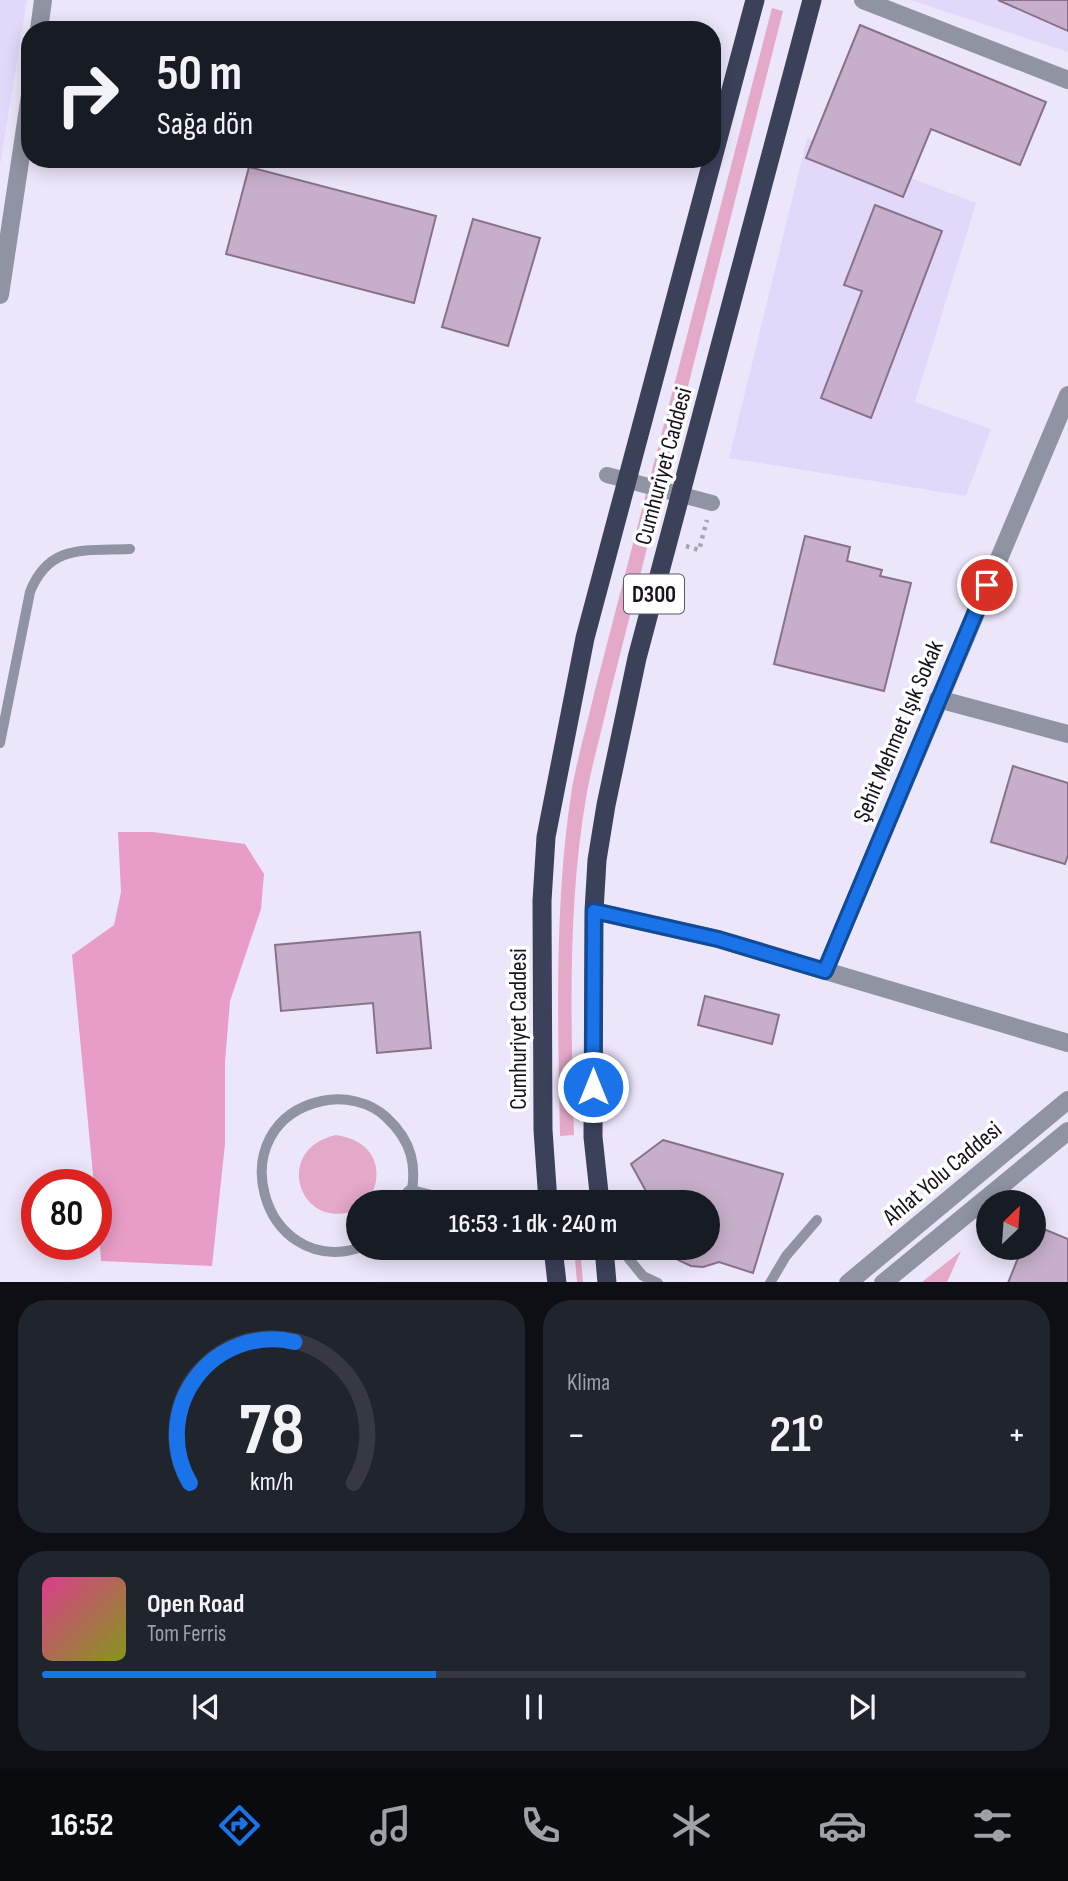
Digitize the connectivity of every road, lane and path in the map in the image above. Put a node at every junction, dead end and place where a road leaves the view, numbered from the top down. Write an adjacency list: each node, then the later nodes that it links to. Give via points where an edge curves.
1 (43, 0): 5 (street)
2 (755, 0): 7 (highway, Cumhuriyet Caddesi / D300)
3 (812, 0): 19 (highway, Cumhuriyet Caddesi / D300, via 637,658 606,806)
4 (863, 0): 6 (street)
5 (40, 21)
6 (1068, 80)
7 (721, 128)
8 (21, 155): 10 (street)
9 (710, 168): 25 (highway, Cumhuriyet Caddesi / D300, via 586,638 546,836 542,1075)
10 (0, 295)
11 (1068, 395): 16 (street, Şehit Mehmet Işık Sokak)
12 (607, 475): 13 (street)
13 (712, 503): 15 (path)
14 (130, 549): 18 (lane, via 62,554 35,579)
15 (699, 550)
16 (938, 699): 17 (street); 20 (street, Şehit Mehmet Işık Sokak)
17 (1068, 734)
18 (0, 743)
19 (594, 911): 20 (street, via 718,939); 26 (highway, Cumhuriyet Caddesi / D300, via 593,1137)
20 (825, 971): 21 (street)
21 (1068, 1043)
22 (1068, 1100): 36 (street, Ahlat Yolu Caddesi)
23 (1068, 1131): 37 (street, Ahlat Yolu Caddesi)
24 (412, 1190): 28 (lane, via 411,1153 399,1130 380,1111 356,1101 331,1098 287,1116 262,1157 267,1205 279,1226 298,1241 321,1250)
25 (547, 1190)
26 (599, 1190)
27 (817, 1220): 35 (lane, via 786,1255)
28 (346, 1251)
29 (554, 1260): 32 (highway)
30 (605, 1260): 33 (highway)
31 (630, 1260): 34 (lane, via 643,1276)
32 (557, 1282)
33 (607, 1282)
34 (656, 1282)
35 (771, 1282)
36 (849, 1282)
37 (884, 1282)

